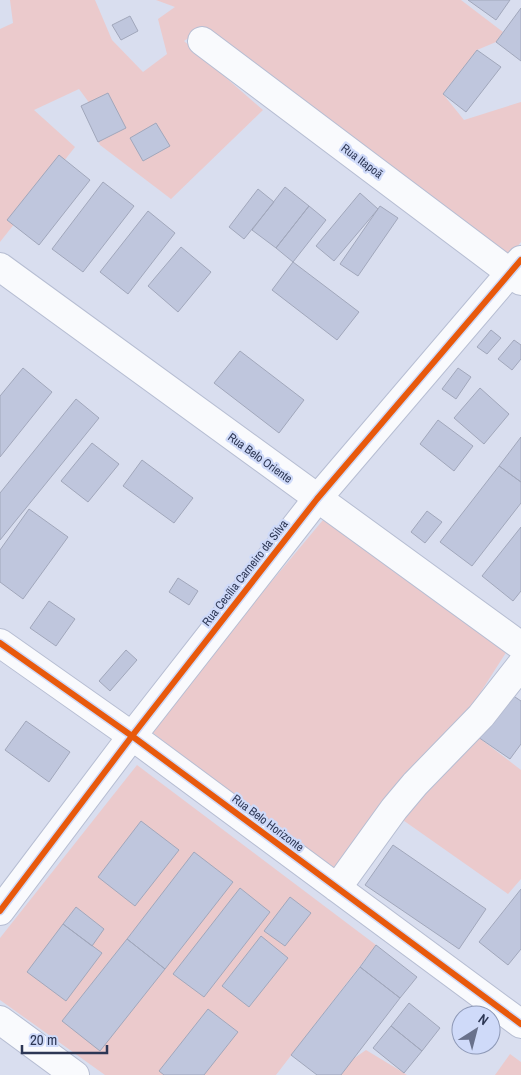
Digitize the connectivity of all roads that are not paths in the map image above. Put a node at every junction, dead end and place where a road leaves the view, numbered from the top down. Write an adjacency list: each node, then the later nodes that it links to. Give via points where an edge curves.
1 (202, 41): 3 (street, Rua Itapoã)
2 (0, 268): 4 (street, Rua Belo Oriente)
3 (517, 271): 4 (street, Rua Cecília Carneiro da Silva)
4 (317, 499): 6 (street, Rua Belo Oriente); 8 (street, Rua Cecília Carneiro da Silva)
5 (0, 643): 8 (street, Rua Belo Horizonte)
6 (521, 646)
7 (521, 665): 9 (street, via 481,716 394,809)
8 (132, 736): 9 (street, Rua Belo Horizonte); 10 (street, Rua Cecília Carneiro da Silva)
9 (337, 888): 12 (street, Rua Belo Horizonte)
10 (0, 910)
11 (0, 1020): 13 (street)
12 (521, 1024)
13 (76, 1075)

